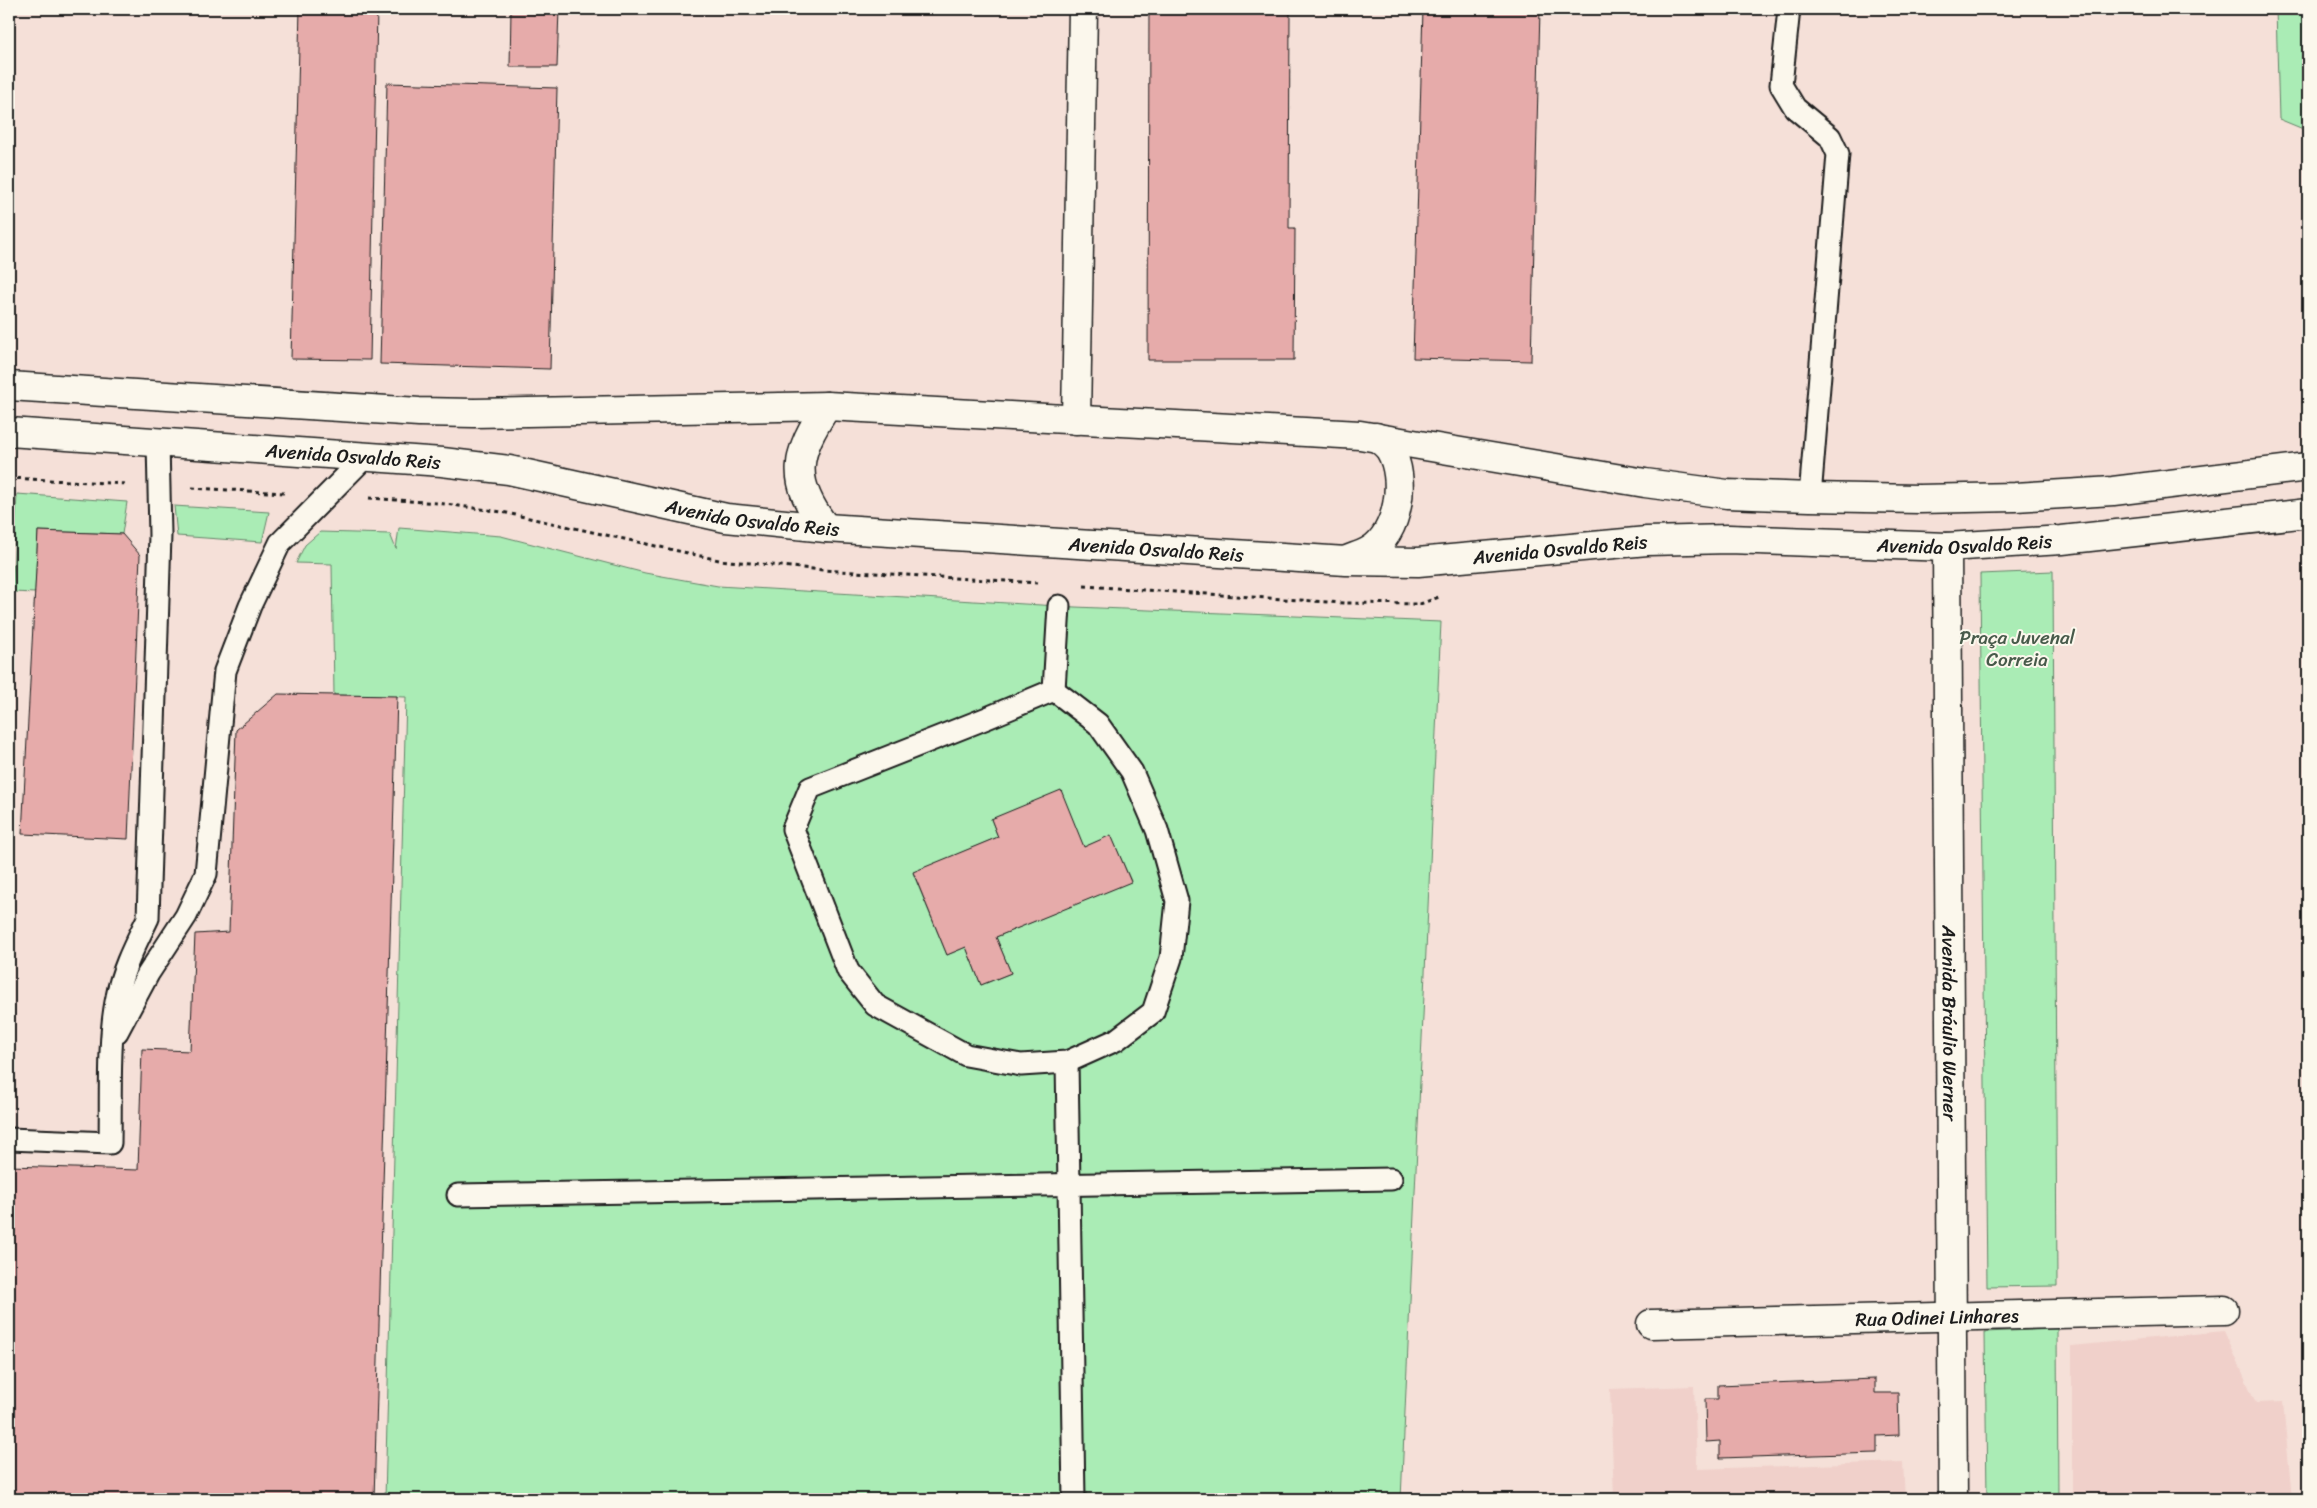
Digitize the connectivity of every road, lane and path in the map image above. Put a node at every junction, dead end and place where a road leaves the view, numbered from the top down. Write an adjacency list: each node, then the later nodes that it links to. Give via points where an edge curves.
1 (1083, 9): 5 (main road)
2 (1789, 9): 11 (lane, via 1781,85 1795,108 1830,138 1838,154)
3 (9, 386): 4 (main road, via 419,412)
4 (827, 406): 5 (main road); 13 (main road, via 811,430 802,455 801,482 810,507)
5 (1076, 420): 7 (main road)
6 (9, 432): 8 (main road, Avenida Osvaldo Reis)
7 (1376, 436): 11 (main road, via 1645,483 1727,494); 15 (main road, via 1389,448 1395,461 1400,492 1396,515 1370,551)
8 (158, 442): 9 (main road, Avenida Osvaldo Reis); 18 (lane, via 160,535 148,918)
9 (367, 455): 13 (main road, Avenida Osvaldo Reis, via 509,470 726,518); 19 (lane, via 280,543 250,606 225,671 206,874 186,916)
10 (2308, 467): 11 (main road, via 2114,491 2015,497)
11 (1810, 497)
12 (2308, 513): 14 (main road, Avenida Osvaldo Reis, via 2072,539)
13 (826, 528): 15 (main road, Avenida Osvaldo Reis)
14 (1947, 547): 15 (main road, Avenida Osvaldo Reis, via 1728,539 1656,540 1418,562); 27 (main road, Avenida Bráulio Werner)
15 (1346, 561)
16 (1059, 606): 17 (lane)
17 (1054, 690): 21 (lane, via 1098,724 1132,772 1157,830 1177,901 1171,958 1153,1012 1116,1040); 21 (lane, via 810,788 793,830 848,971 875,1005 966,1055 1021,1065)
18 (137, 940): 19 (lane); 20 (lane, via 116,997)
19 (167, 945): 20 (lane)
20 (113, 1039): 22 (lane, via 110,1143)
21 (1066, 1062): 24 (lane)
22 (9, 1139)
23 (1391, 1179): 24 (lane)
24 (1068, 1185): 25 (lane); 29 (lane)
25 (458, 1196)
26 (2224, 1310): 27 (main road, Rua Odinei Linhares)
27 (1952, 1316): 28 (main road, Rua Odinei Linhares); 30 (main road, Avenida Bráulio Werner)
28 (1651, 1324)
29 (1074, 1499)
30 (1953, 1499)

